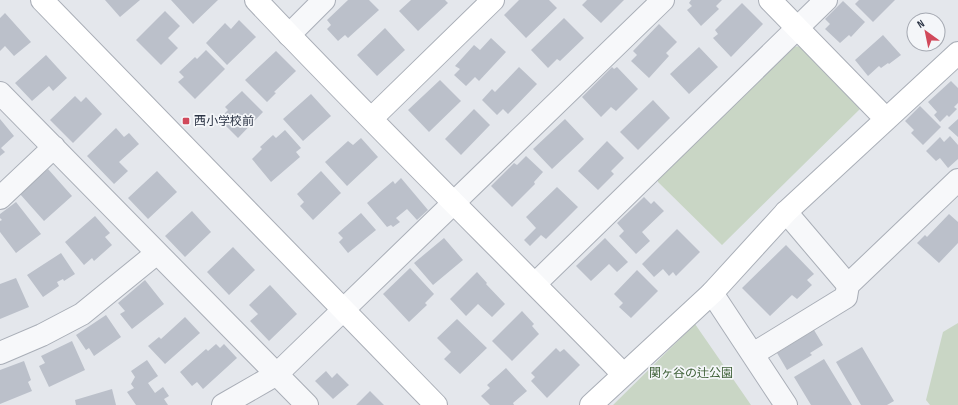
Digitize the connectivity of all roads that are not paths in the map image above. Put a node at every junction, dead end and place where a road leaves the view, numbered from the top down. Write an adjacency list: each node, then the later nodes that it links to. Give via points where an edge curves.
1 (42, 0): 23 (street)
2 (256, 0): 9 (street)
3 (324, 0): 9 (street)
4 (493, 0): 12 (street)
5 (663, 0): 17 (street)
6 (770, 0): 8 (street)
7 (826, 0): 8 (street)
8 (797, 28): 13 (street); 20 (street)
9 (289, 35): 12 (street)
10 (958, 53): 13 (street)
11 (0, 94): 14 (street)
12 (372, 118): 17 (street)
13 (886, 119): 18 (street)
14 (54, 147): 16 (street); 19 (street)
15 (958, 180): 21 (street)
16 (0, 198)
17 (453, 202): 20 (street); 23 (street)
18 (786, 212): 21 (street); 22 (street)
19 (157, 253): 24 (street, via 82,314); 26 (street)
20 (535, 284): 27 (street)
21 (848, 285): 25 (street, via 846,297)
22 (712, 293): 25 (street); 27 (street)
23 (342, 310): 26 (street); 30 (street)
24 (0, 353)
25 (753, 354): 32 (street)
26 (277, 374): 28 (street); 29 (street)
27 (623, 374): 31 (street)
28 (224, 405)
29 (307, 405)
30 (436, 405)
31 (591, 405)
32 (786, 405)

